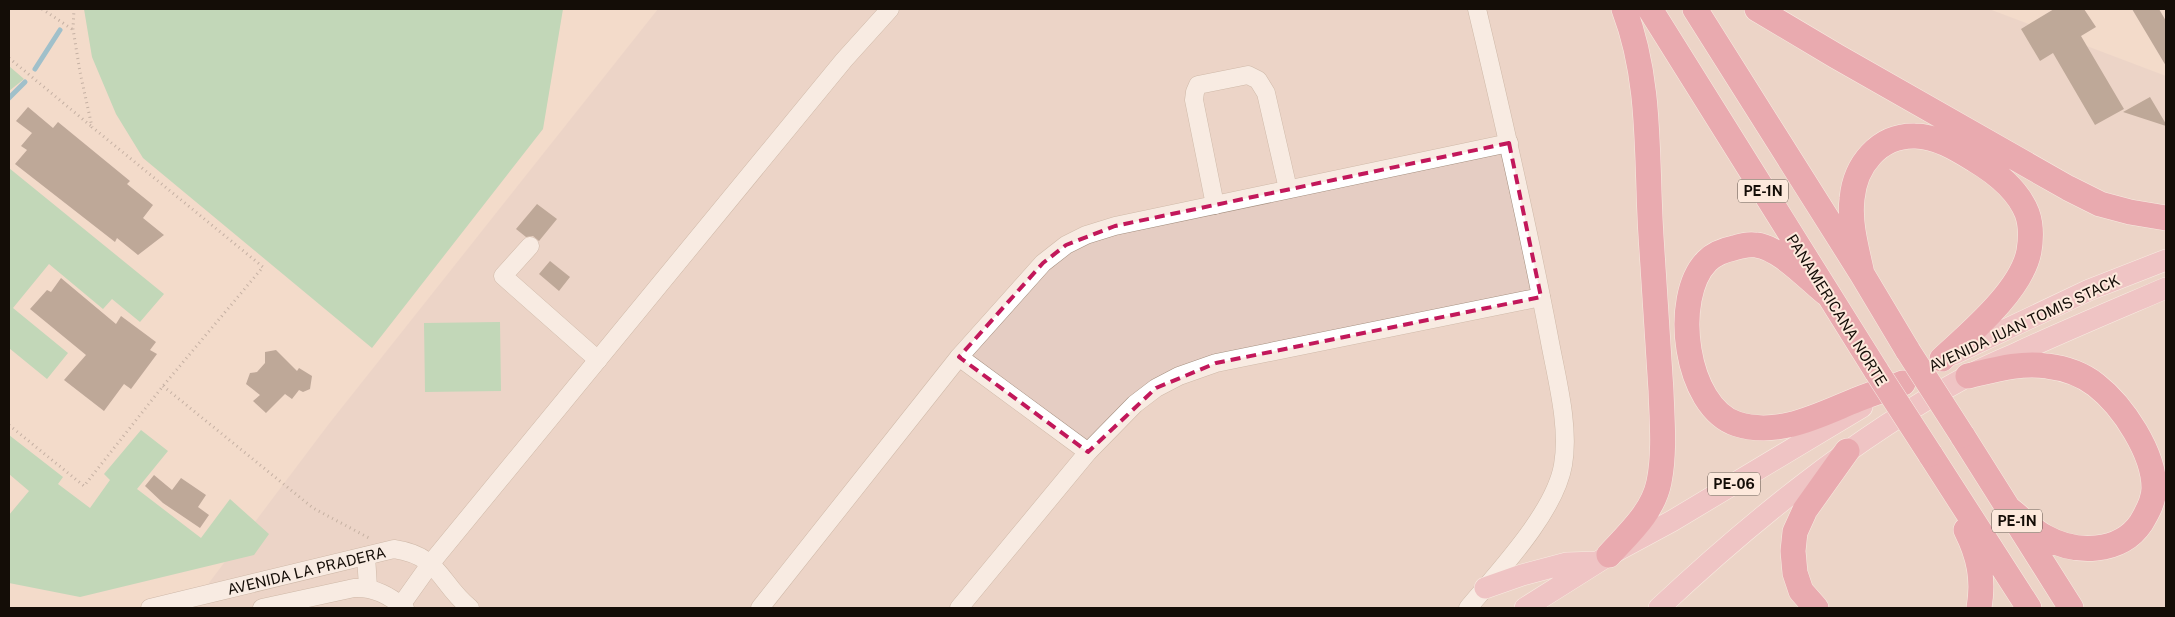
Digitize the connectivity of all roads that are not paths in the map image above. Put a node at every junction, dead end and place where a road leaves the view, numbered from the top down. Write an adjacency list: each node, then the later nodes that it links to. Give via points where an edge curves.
1 (890, 9): 19 (street, via 844,60)
2 (1477, 9): 7 (street)
3 (1624, 9): 27 (highway, via 1637,49 1643,82 1662,438 1659,482 1653,502 1641,521)
4 (1650, 9): 15 (highway, PANAMERICANA NORTE / PE-1N)
5 (1696, 9): 13 (highway, PE-1N)
6 (1757, 9): 10 (highway, via 2068,188 2100,204)
7 (1509, 143): 8 (street); 16 (street)
8 (1288, 190): 9 (street); 9 (street, via 1266,93 1258,80 1248,75 1198,85 1194,100)
9 (1215, 205): 17 (street, via 1115,226 1066,245 1043,263)
10 (2166, 218)
11 (530, 246): 19 (street, via 503,276)
12 (2166, 260): 18 (main road, AVENIDA JUAN TOMIS STACK, via 2089,290)
13 (1862, 274): 18 (highway, via 1852,228 1852,199 1857,176 1866,159 1879,146 1896,138 1915,136 1933,139 1958,150 2003,180 2019,198 2027,214 2030,234 2022,271 1988,316); 25 (highway, PE-1N, bridge)
14 (2166, 288): 20 (main road, AVENIDA JUAN TOMIS STACK)
15 (1827, 294): 21 (highway, via 1776,252 1756,245 1722,251 1707,261 1692,291 1687,336 1697,382 1707,400 1736,424 1778,427 1802,423); 24 (highway, PANAMERICANA NORTE / PE-1N, bridge)
16 (1541, 297): 23 (street, via 1216,363 1156,388 1135,404); 30 (street, via 1560,400 1563,464 1556,488 1541,517)
17 (959, 357): 23 (street); 35 (street)
18 (1942, 359): 21 (main road, AVENIDA JUAN TOMIS STACK / PE-06)
19 (598, 360): 28 (street)
20 (1968, 376): 22 (main road, AVENIDA JUAN TOMIS STACK / PE-06, via 1919,403); 25 (highway, via 2020,365 2075,372 2096,384 2115,405 2144,446 2152,466 2154,490 2148,511 2136,530 2118,544 2094,549 2067,545 2045,537)
21 (1902, 383): 27 (main road, AVENIDA JUAN TOMIS STACK / PE-06)
22 (1847, 451): 39 (main road, AVENIDA JUAN TOMIS STACK / PE-06, via 1767,512); 40 (highway, via 1805,510 1795,532 1795,572 1801,591)
23 (1088, 452): 36 (street)
24 (1954, 489): 41 (highway, via 1981,570); 42 (highway, PANAMERICANA NORTE / PE-1N)
25 (2009, 509): 43 (highway, PE-1N)
26 (366, 556): 28 (street, AVENIDA LA PRADERA, via 394,549 412,552); 29 (street); 32 (street, AVENIDA LA PRADERA)
27 (1604, 559): 30 (main road, via 1567,562); 38 (main road, AVENIDA JUAN TOMIS STACK / PE-06)
28 (431, 563): 31 (street); 34 (street, AVENIDA LA PRADERA, via 458,599)
29 (368, 587): 31 (street, via 382,592); 33 (street, AVENIDA LA PRADERA)
30 (1485, 588): 37 (street)
31 (402, 607)
32 (150, 608)
33 (262, 608)
34 (470, 608)
35 (760, 608)
36 (959, 608)
37 (1468, 608)
38 (1525, 608)
39 (1659, 608)
40 (1816, 608)
41 (1979, 608)
42 (2029, 608)
43 (2072, 608)

